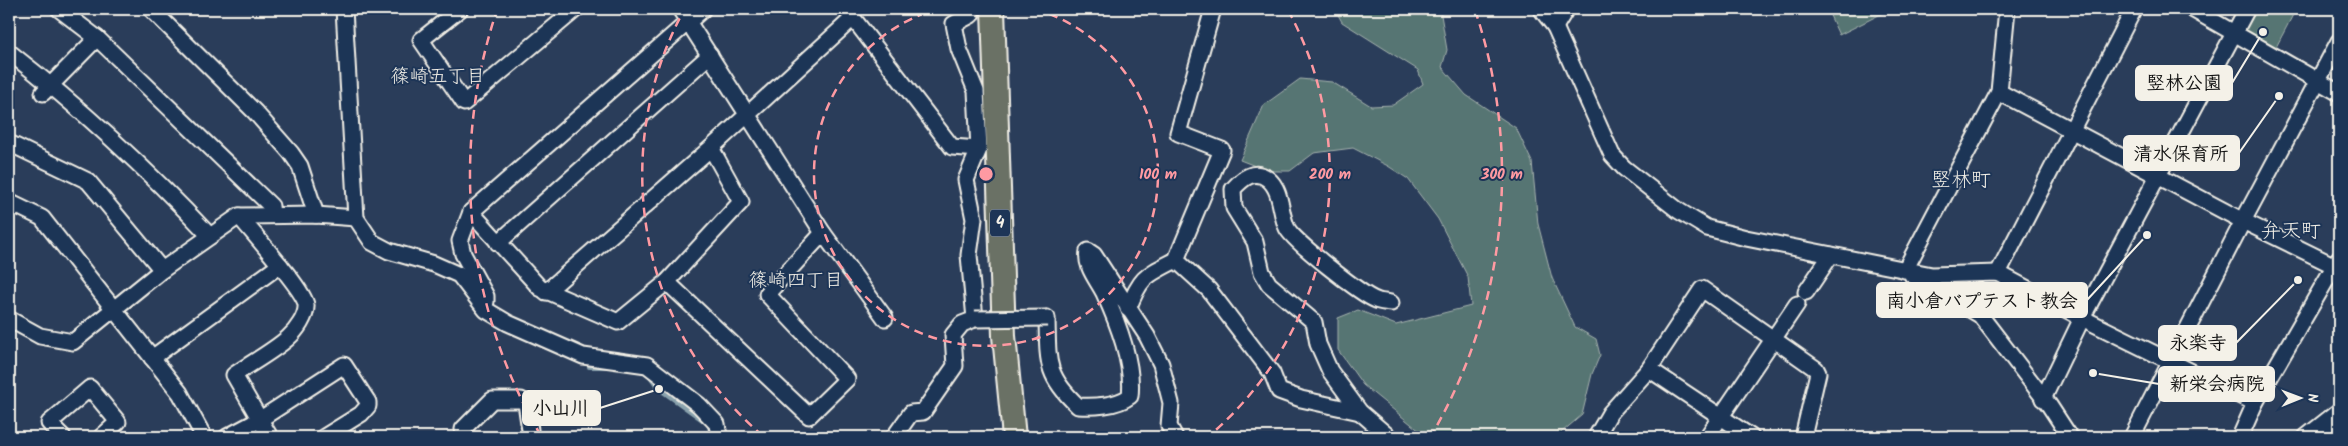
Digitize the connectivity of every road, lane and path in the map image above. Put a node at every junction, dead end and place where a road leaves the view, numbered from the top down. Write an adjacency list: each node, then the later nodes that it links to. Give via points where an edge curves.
1 (59, 9): 22 (street)
2 (151, 9): 39 (street, via 255,112 291,153 300,166)
3 (344, 9): 41 (street)
4 (460, 9): 5 (street, via 421,40 464,103)
5 (576, 9)
6 (680, 9): 19 (street)
7 (703, 9): 19 (street)
8 (993, 9): 84 (highway, 4, via 1004,336)
9 (1008, 9): 85 (highway, 4, via 1018,326)
10 (1214, 9): 47 (street, via 1178,133 1222,150)
11 (1541, 9): 20 (street)
12 (1566, 9): 20 (street)
13 (2007, 9): 28 (street)
14 (2134, 9): 31 (street)
15 (2192, 9): 21 (street)
16 (2247, 9): 21 (street)
17 (850, 13): 30 (street); 34 (street, via 952,147)
18 (971, 15): 34 (street, via 954,24 959,49 976,91)
19 (688, 22): 25 (street); 37 (street)
20 (1555, 27): 46 (street, via 1612,155 1624,168 1679,211 1707,228)
21 (2234, 33): 26 (street); 35 (street)
22 (97, 38): 27 (street); 38 (street, via 271,206)
23 (2339, 41): 26 (street)
24 (9, 52): 27 (street)
25 (710, 56): 30 (street); 45 (street)
26 (2318, 83): 29 (street); 42 (street)
27 (47, 89): 44 (street, via 102,129)
28 (1999, 92): 31 (street); 51 (street)
29 (2339, 93)
30 (747, 113): 33 (street); 43 (street)
31 (2072, 131): 35 (street); 52 (street)
32 (10, 142): 50 (street, via 88,181)
33 (711, 148): 53 (street, via 741,202); 54 (street)
34 (979, 149): 62 (street, via 966,180 974,219 969,255)
35 (2157, 176): 42 (street); 60 (street)
36 (9, 202): 56 (street, via 42,218)
37 (471, 212): 45 (street); 58 (street, via 460,241 486,296)
38 (272, 215): 39 (street); 40 (street)
39 (316, 215): 41 (street)
40 (239, 216): 44 (street); 49 (street)
41 (356, 218): 58 (street, via 372,242 389,251 459,274)
42 (2243, 221): 48 (street); 65 (street)
43 (822, 233): 53 (street, via 766,294 847,378 809,416); 59 (street)
44 (210, 236): 50 (street)
45 (498, 243): 54 (street)
46 (1831, 255): 51 (street); 63 (street)
47 (1176, 260): 57 (street, via 1146,276 1137,286); 70 (street, via 1209,290 1272,373 1279,391)
48 (2338, 264): 68 (street)
49 (280, 265): 64 (street); 72 (street, via 306,305 302,318 288,338 234,375)
50 (162, 270): 56 (street)
51 (1905, 270): 52 (street, via 1932,275); 67 (street, via 1980,315)
52 (1998, 273): 60 (street)
53 (666, 282): 54 (street, via 618,322)
54 (546, 292)
55 (1391, 302): 70 (street, via 1374,300 1309,251 1288,230 1276,189 1266,178 1258,175 1243,178 1233,189 1234,208 1255,242 1265,278 1314,322 1318,344 1330,371)
56 (113, 309): 61 (street, via 73,342 40,336); 64 (street)
57 (1128, 309): 62 (street, bridge, via 1094,255 1088,251 1086,261 1117,324 1131,384 1130,396 1124,401 1088,407 1078,406 1061,390 1048,364 1047,318); 86 (street, via 1161,364 1171,403 1169,426)
58 (486, 310): 82 (street, via 508,324 583,356 647,365 705,411 717,424)
59 (885, 318)
60 (2082, 318): 65 (street); 67 (street)
61 (9, 319)
62 (974, 319): 83 (street, via 962,324 953,335 955,366 923,412 911,413)
63 (1772, 338): 66 (street, via 1702,289); 71 (street); 91 (street, via 1818,372)
64 (152, 358): 77 (street, via 180,393)
65 (2170, 362): 68 (street); 93 (street)
66 (1649, 369): 71 (street); 88 (street, via 1610,413)
67 (2043, 399): 92 (street)
68 (2255, 403): 94 (street)
69 (2339, 411): 95 (street)
70 (1360, 412): 87 (street)
71 (1720, 417): 89 (street); 90 (street)
72 (259, 420): 78 (street); 79 (street); 80 (street, via 344,365 368,406 361,414)
73 (2339, 429): 96 (street)
74 (530, 430): 81 (street, via 526,403 521,400 492,400 464,429)
75 (61, 436): 76 (street, via 50,423 90,388 118,422)
76 (101, 437)
77 (204, 437)
78 (227, 437)
79 (270, 437)
80 (324, 437)
81 (464, 437)
82 (719, 437)
83 (894, 437)
84 (1014, 437)
85 (1028, 437)
86 (1175, 437)
87 (1389, 437)
88 (1596, 437)
89 (1707, 437)
90 (1751, 437)
91 (1803, 437)
92 (2070, 437)
93 (2132, 437)
94 (2240, 437)
95 (2306, 437)
96 (2322, 437)

